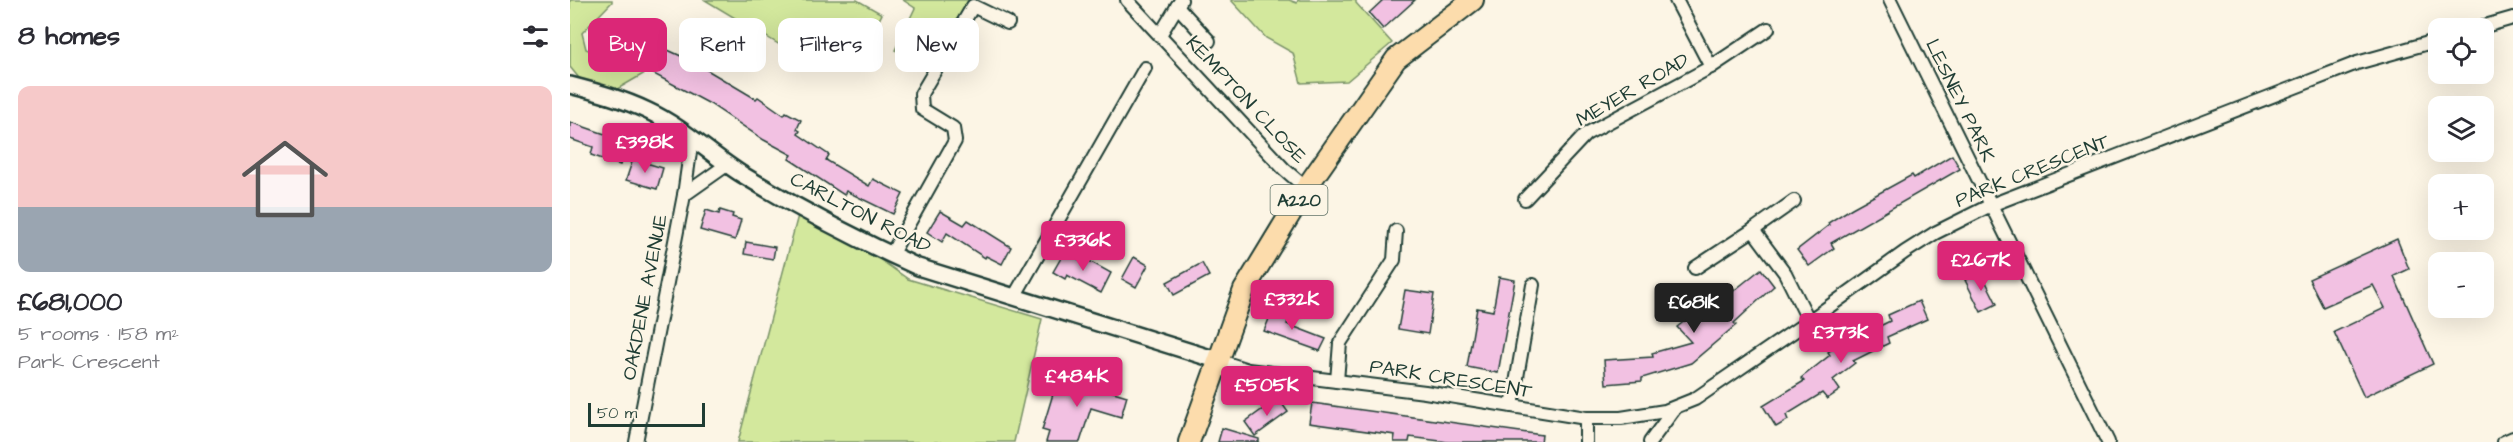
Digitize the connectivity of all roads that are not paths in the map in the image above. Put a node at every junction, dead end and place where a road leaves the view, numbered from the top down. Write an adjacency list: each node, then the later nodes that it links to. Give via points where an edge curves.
1 (1127, 0): 10 (street, KEMPTON CLOSE)
2 (1473, 0): 18 (main road, A220, via 1396,59)
3 (1676, 0): 13 (street, MEYER ROAD)
4 (1890, 0): 22 (street, LESNEY PARK)
5 (1179, 3): 10 (street, KEMPTON CLOSE); 11 (street, KEMPTON CLOSE)
6 (2513, 18): 8 (street)
7 (1008, 23): 25 (street, via 973,6 921,94 922,109 953,128 955,141)
8 (2494, 23)
9 (1768, 29): 13 (street, MEYER ROAD)
10 (1160, 35): 18 (street, KEMPTON CLOSE)
11 (1209, 41)
12 (2428, 42): 22 (street, PARK CRESCENT, via 2357,63)
13 (1711, 67): 20 (street, MEYER ROAD, via 1586,134)
14 (1144, 68): 28 (street)
15 (570, 84): 16 (street, CARLTON ROAD, via 649,111)
16 (692, 138): 17 (street, CARLTON ROAD); 19 (street, OAKDENE AVENUE)
17 (728, 164): 19 (street, OAKDENE AVENUE); 25 (street, CARLTON ROAD)
18 (1306, 188): 30 (main road, A220, via 1244,290)
19 (684, 195): 36 (street, OAKDENE AVENUE)
20 (1525, 199)
21 (1794, 201): 23 (street)
22 (1991, 205): 29 (street, PARK CRESCENT, via 1905,252); 40 (street, LESNEY PARK)
23 (1753, 230): 26 (street); 29 (street, via 1785,273)
24 (1396, 231): 31 (street, via 1394,260 1340,343)
25 (891, 255): 28 (street, CARLTON ROAD)
26 (1695, 268)
27 (1533, 285): 32 (street)
28 (1014, 297): 30 (street, CARLTON ROAD)
29 (1809, 321): 33 (street, PARK CRESCENT, via 1695,399)
30 (1220, 361): 31 (street, PARK CRESCENT, via 1248,370); 37 (main road, A220)
31 (1337, 381): 32 (street, PARK CRESCENT)
32 (1512, 406): 34 (street, PARK CRESCENT)
33 (1676, 407): 34 (street, PARK CRESCENT, via 1647,415); 39 (street, PARK CRESCENT)
34 (1586, 418): 38 (street)
35 (2513, 438): 41 (street)
36 (636, 442)
37 (1189, 442)
38 (1586, 442)
39 (1650, 442)
40 (2108, 442)
41 (2504, 442)

